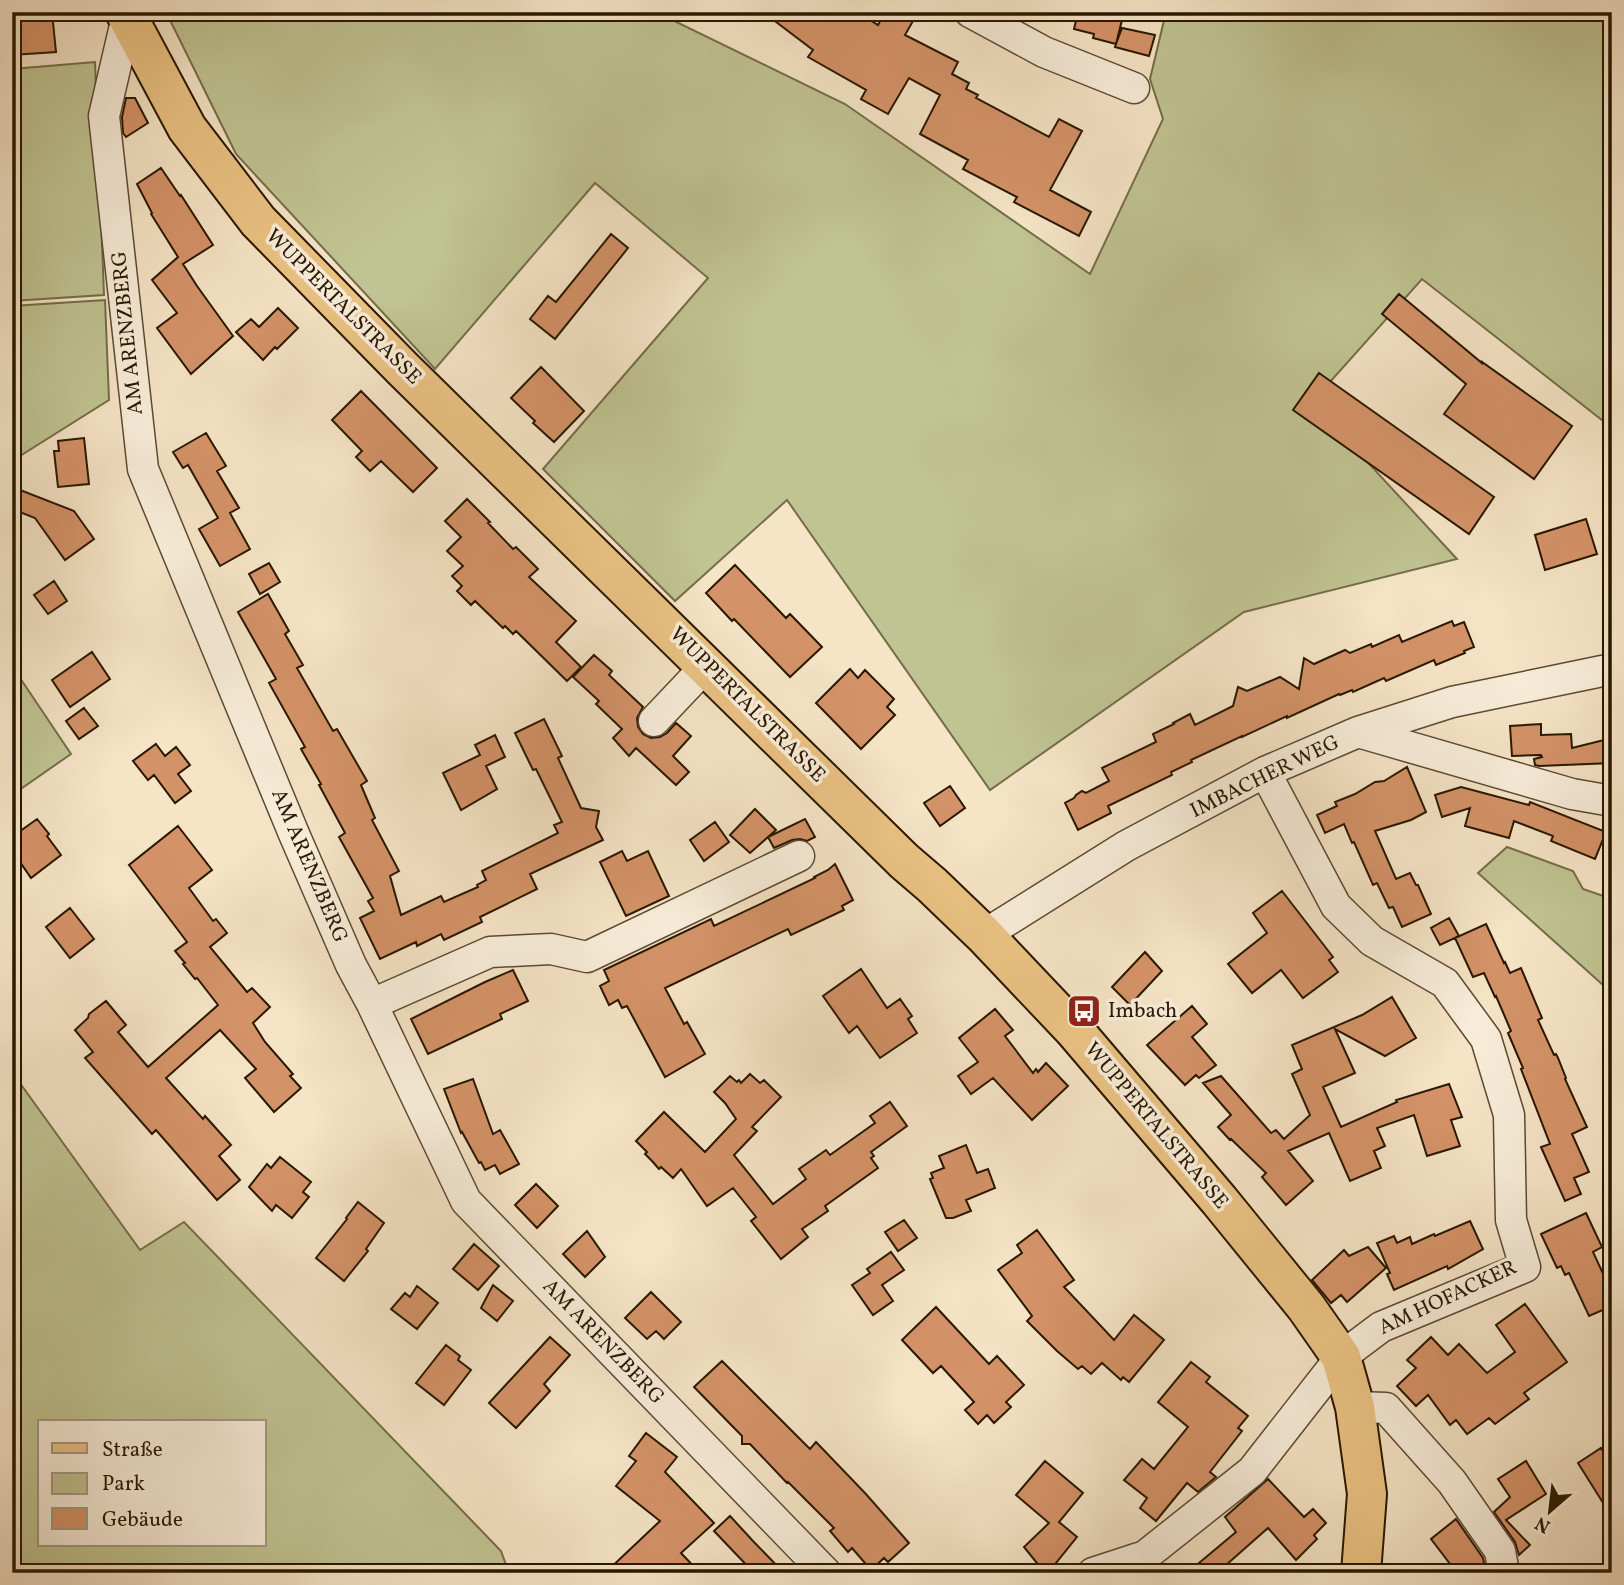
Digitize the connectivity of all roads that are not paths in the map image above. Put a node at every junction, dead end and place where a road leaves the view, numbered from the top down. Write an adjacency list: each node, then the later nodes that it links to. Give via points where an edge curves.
1 (126, 15): 4 (main road, WUPPERTALSTRASSE, via 187,128 258,221); 12 (street, AM ARENZBERG, via 104,116 143,469 299,846)
2 (987, 17): 3 (street, via 1044,52)
3 (1135, 88)
4 (707, 666): 6 (street); 11 (main road, WUPPERTALSTRASSE)
5 (1612, 669): 7 (street, IMBACHER WEG, via 1452,702)
6 (654, 721)
7 (1358, 732): 8 (street, IMBACHER WEG); 9 (street, via 1572,794)
8 (1265, 772): 11 (street, IMBACHER WEG, via 1126,846); 13 (street, AM HOFACKER, via 1336,906 1372,941 1445,983 1486,1039 1509,1115 1511,1220 1525,1267 1381,1327)
9 (1612, 801)
10 (799, 856): 12 (street, via 587,957 551,949 490,952)
11 (984, 935): 13 (main road, WUPPERTALSTRASSE, via 1129,1093 1307,1307)
12 (372, 1004): 15 (street, AM ARENZBERG, via 466,1201)
13 (1341, 1357): 14 (main road, WUPPERTALSTRASSE); 16 (street, via 1252,1471 1145,1556)
14 (1355, 1407): 17 (main road, WUPPERTALSTRASSE, via 1367,1494); 18 (street, via 1386,1408 1452,1482 1500,1551)
15 (826, 1573)
16 (1093, 1573)
17 (1361, 1573)
18 (1504, 1573)

